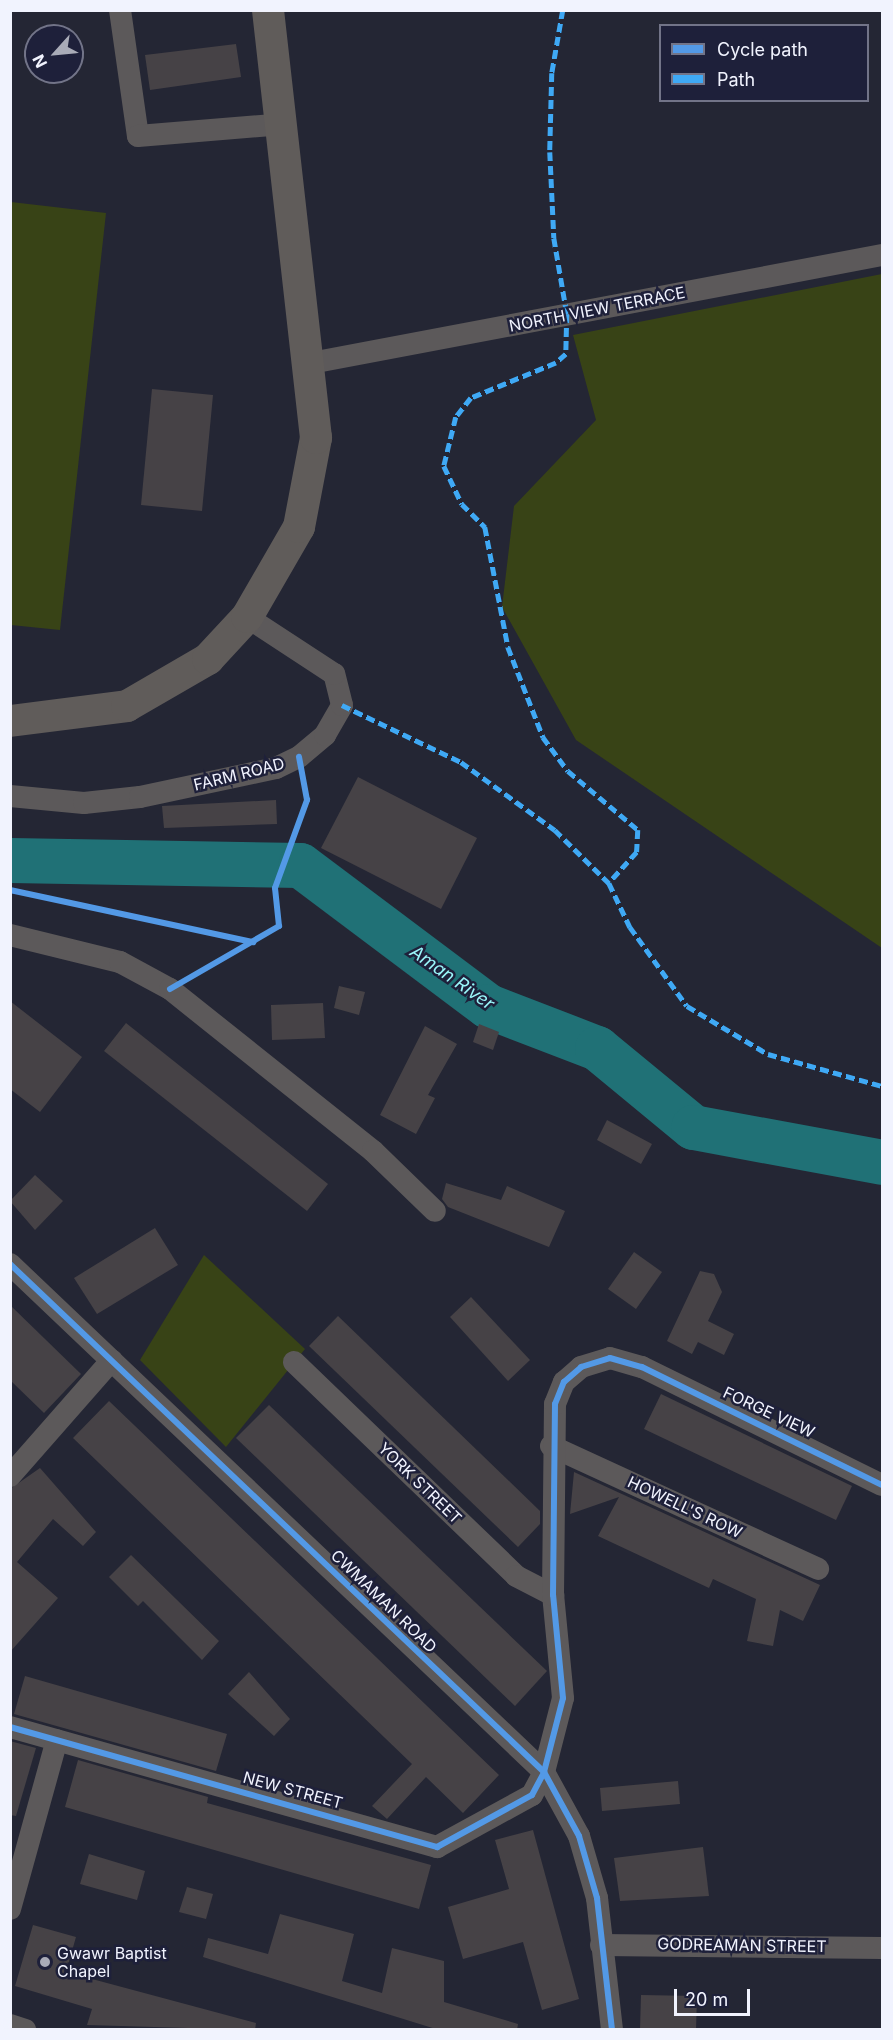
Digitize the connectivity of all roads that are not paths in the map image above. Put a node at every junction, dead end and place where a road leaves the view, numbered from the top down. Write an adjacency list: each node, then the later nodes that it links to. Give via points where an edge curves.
1 (120, 10): 3 (street, via 138,136)
2 (268, 10): 3 (main road)
3 (283, 124): 5 (main road)
4 (882, 255): 5 (street, NORTH VIEW TERRACE)
5 (311, 363): 6 (main road, via 316,438 299,526)
6 (247, 617): 7 (main road, via 208,659 128,706); 8 (street, FARM ROAD, via 334,674 342,705 325,735 299,757 276,768 140,797 84,803)
7 (10, 721)
8 (10, 796)
9 (10, 935): 10 (street, via 120,962 170,989 373,1151)
10 (435, 1211)
11 (10, 1264): 12 (street, CWMAMAN ROAD)
12 (112, 1360): 15 (street); 21 (street, CWMAMAN ROAD)
13 (294, 1362): 18 (street, YORK STREET, via 516,1576)
14 (551, 1446): 16 (street, FORGE VIEW, via 555,1404 564,1382 581,1367 610,1358 642,1367); 17 (street, HOWELL'S ROW); 18 (street, FORGE VIEW)
15 (10, 1476)
16 (882, 1485)
17 (819, 1569)
18 (553, 1595): 21 (street, NEW STREET, via 563,1698)
19 (10, 1727): 20 (street, NEW STREET)
20 (57, 1740): 21 (street, NEW STREET, via 437,1847 532,1795); 22 (street)
21 (544, 1772): 23 (street, CWMAMAN ROAD, via 579,1836 597,1898)
22 (10, 1909)
23 (600, 1945): 24 (street, GODREAMAN STREET); 27 (street, CWMAMAN ROAD)
24 (882, 1948)
25 (10, 2025): 26 (street)
26 (25, 2030)
27 (612, 2030)

